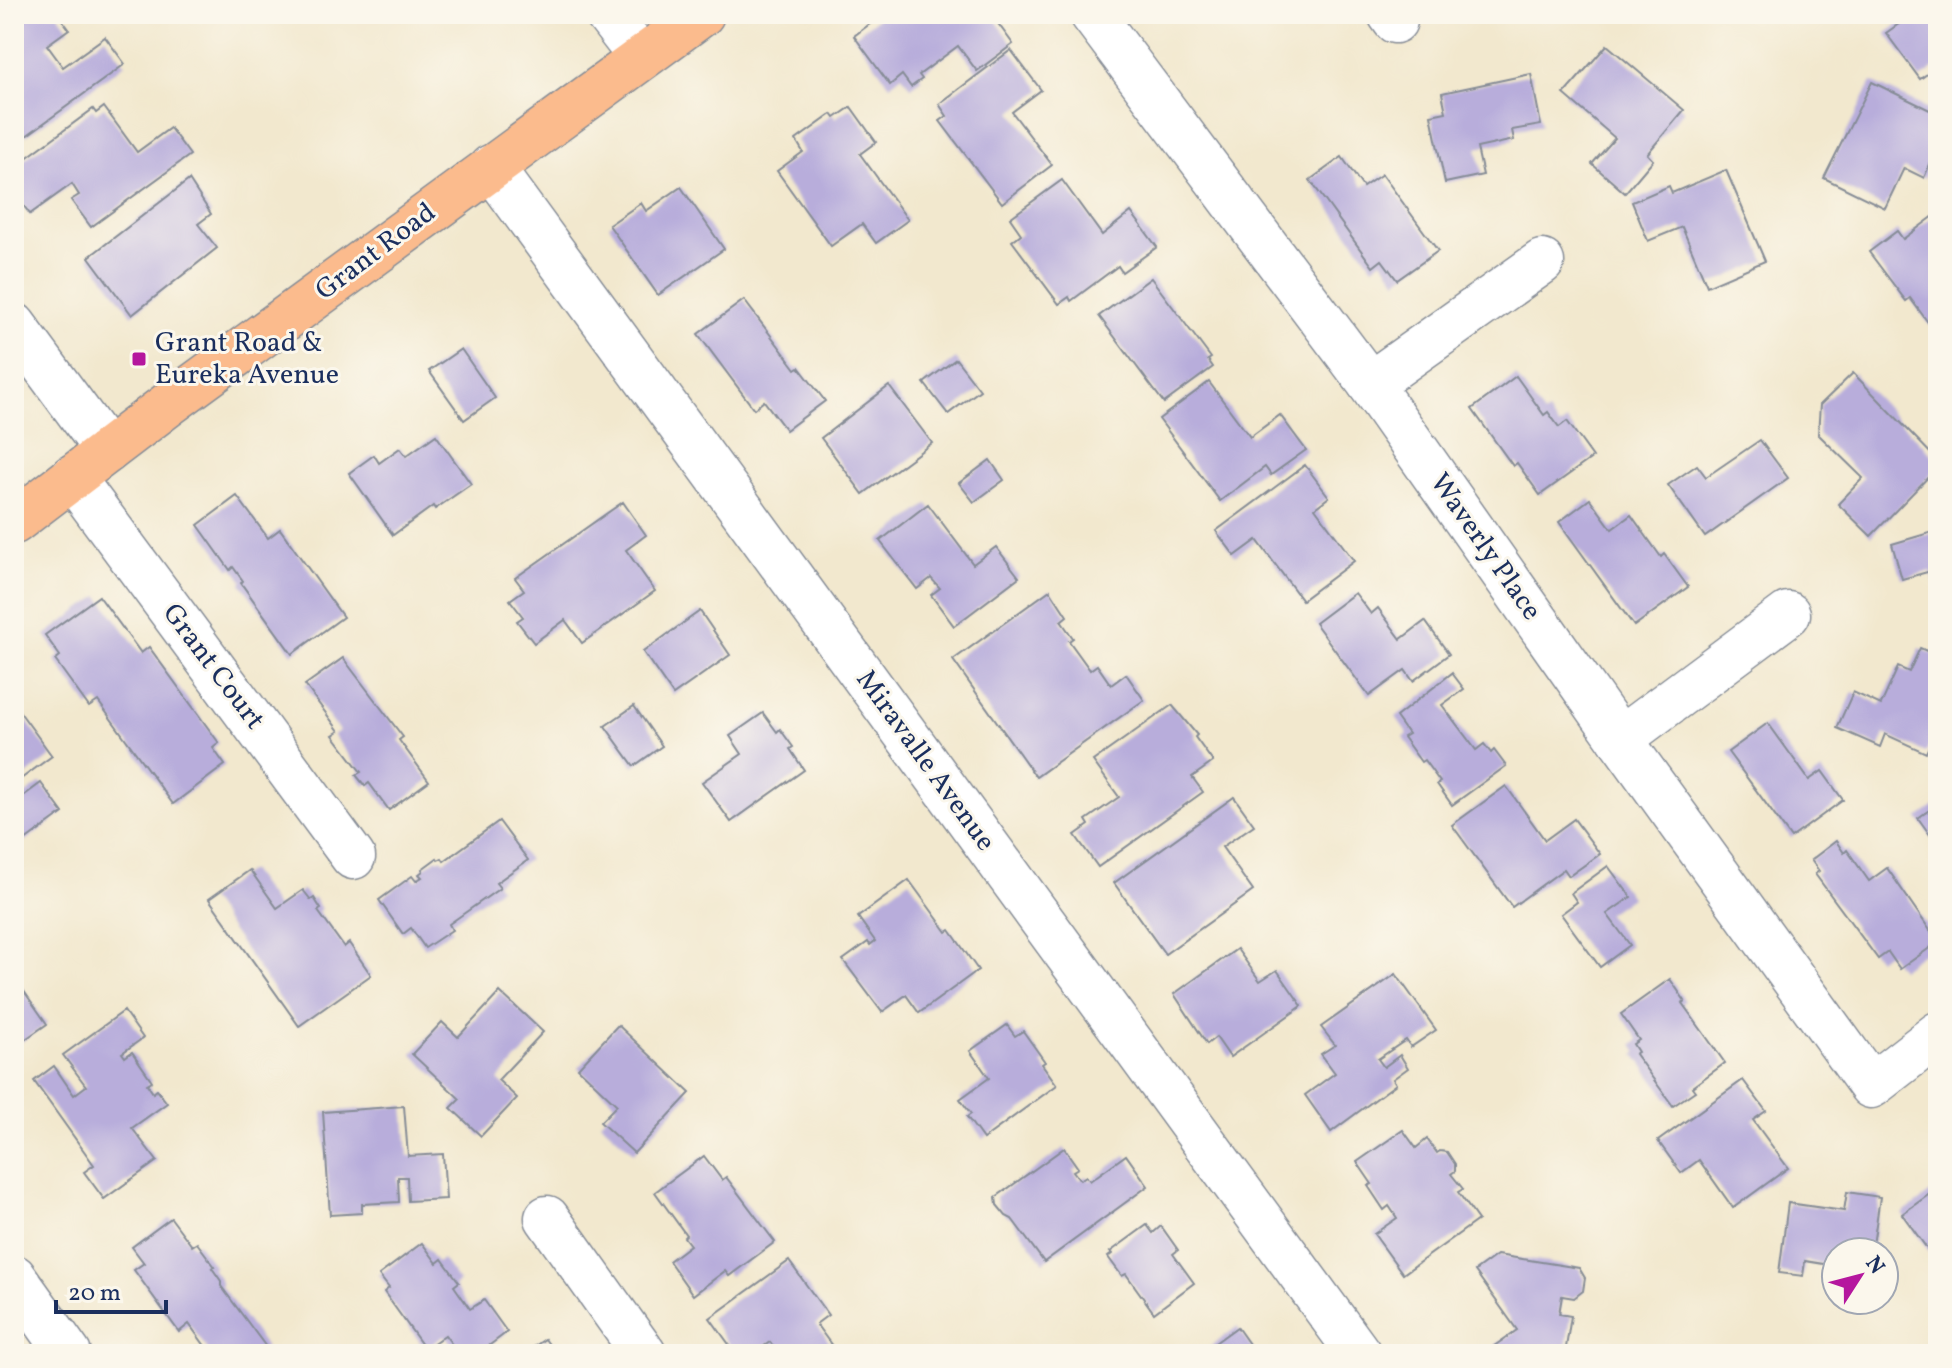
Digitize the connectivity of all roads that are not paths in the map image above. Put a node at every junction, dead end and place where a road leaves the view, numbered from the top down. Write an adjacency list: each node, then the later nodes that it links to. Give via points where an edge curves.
1 (607, 14): 4 (street)
2 (702, 14): 4 (main road, Grant Road)
3 (1092, 14): 8 (street, Waverly Place)
4 (641, 58): 5 (main road, Grant Road)
5 (491, 167): 9 (main road, Grant Road); 20 (street, Miravalle Avenue)
6 (1542, 262): 8 (street)
7 (14, 325): 9 (street)
8 (1370, 384): 13 (street, Waverly Place)
9 (107, 451): 10 (main road, Grant Road)
10 (72, 477): 11 (main road, Grant Road); 14 (street, Grant Court)
11 (14, 522)
12 (1788, 614): 13 (street)
13 (1620, 739): 15 (street, Waverly Place, via 1871,1086)
14 (353, 857)
15 (1938, 1034)
16 (547, 1218): 19 (street)
17 (14, 1277): 18 (street)
18 (69, 1354)
19 (644, 1354)
20 (1359, 1354)

